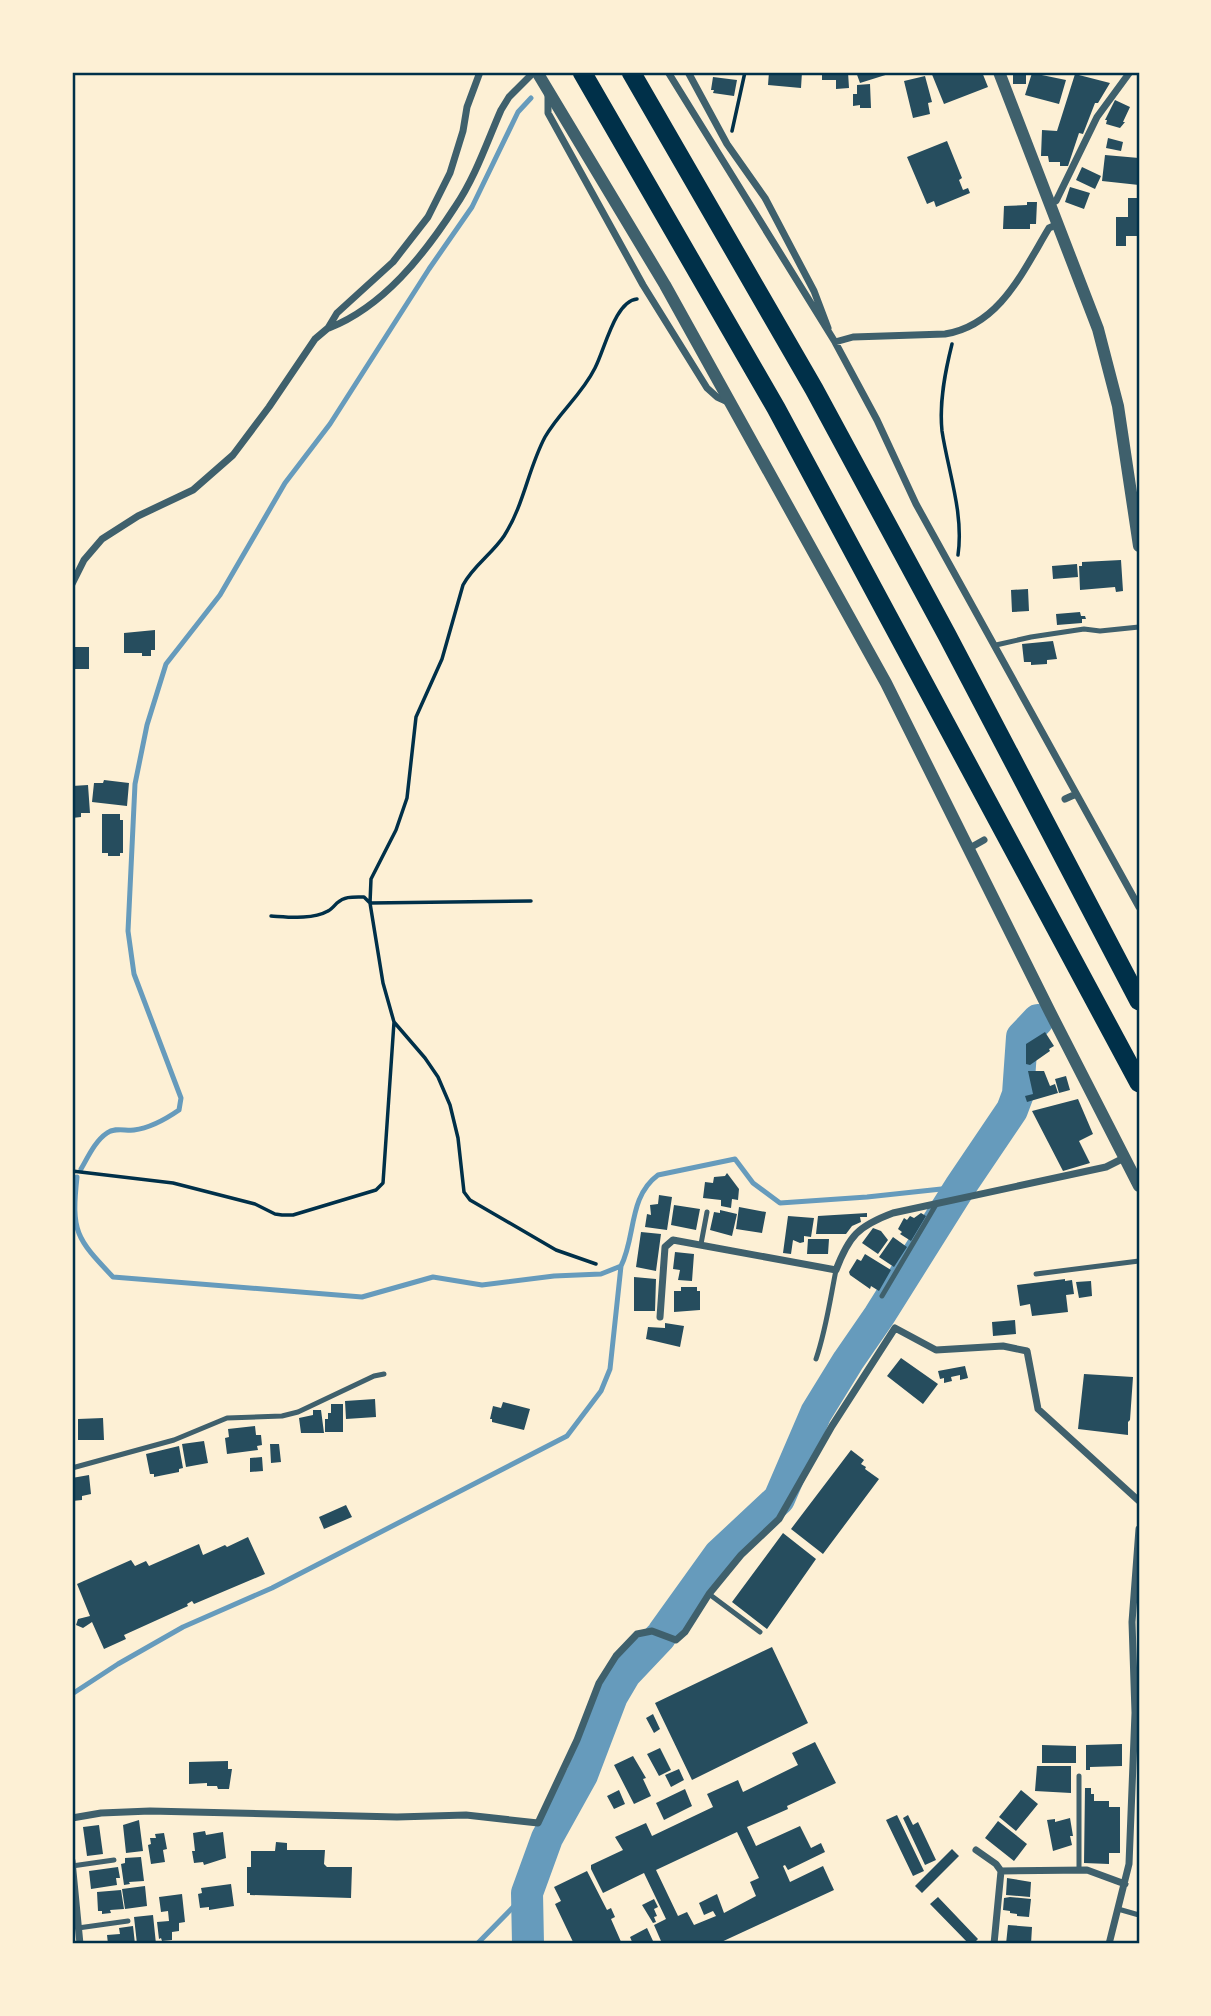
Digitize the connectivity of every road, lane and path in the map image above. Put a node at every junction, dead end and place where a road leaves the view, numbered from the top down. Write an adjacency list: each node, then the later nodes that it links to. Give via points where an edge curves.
1 (480, 72): 13 (street, via 450,173 428,217 393,262 337,313)
2 (536, 72): 9 (street); 13 (street, via 505,103 456,206 418,258 350,320)
3 (582, 72): 34 (highway, via 776,408)
4 (631, 72): 32 (highway, via 814,389)
5 (668, 72): 15 (street)
6 (688, 72): 15 (street, via 727,144 765,198 814,291)
7 (999, 72): 10 (street)
8 (1130, 72): 10 (street, via 1097,117 1056,201)
9 (548, 90): 17 (street); 17 (street, via 548,113 643,285 707,388)
10 (1050, 203): 11 (street)
11 (1058, 224): 14 (street, via 1049,228 1000,305); 18 (street, via 1098,329)
12 (640, 301): 29 (path, via 636,298 621,307 583,391 543,440 505,536 463,585 442,659 416,717 407,798 371,879)
13 (328, 328): 21 (street, via 315,339 233,455 193,490 102,539 83,560)
14 (955, 332): 16 (street); 20 (path, via 941,408 958,521)
15 (830, 334): 16 (street)
16 (835, 342): 20 (street)
17 (730, 403): 27 (street, via 886,683)
18 (1135, 484): 19 (street)
19 (1139, 546)
20 (956, 575): 23 (street)
21 (72, 584)
22 (1139, 626): 23 (lane, via 1084,629)
23 (996, 645): 24 (street)
24 (1076, 794): 25 (street); 30 (street)
25 (1065, 799)
26 (984, 840): 27 (street)
27 (968, 849): 35 (street)
28 (531, 901): 29 (path)
29 (370, 903): 31 (path, via 364,897 348,897 316,915); 33 (path)
30 (1139, 907)
31 (271, 916)
32 (1139, 1001)
33 (394, 1022): 36 (path, via 385,1174 376,1190 293,1215 275,1214 255,1204 173,1183); 42 (path, via 438,1077 450,1105 464,1192 470,1200 556,1250)
34 (1139, 1083)
35 (1124, 1158): 37 (street); 38 (street, via 1106,1167)
36 (72, 1171)
37 (1139, 1186)
38 (942, 1202): 43 (street, via 893,1213 864,1227 847,1242); 45 (lane)
39 (707, 1212): 40 (lane)
40 (701, 1244): 43 (street); 46 (street, via 673,1240 665,1247)
41 (1139, 1261): 44 (lane)
42 (596, 1264)
43 (836, 1270): 47 (lane)
44 (1036, 1274)
45 (882, 1296)
46 (660, 1317)
47 (816, 1359)
48 (384, 1374): 49 (lane, via 298,1412 227,1418 174,1440)
49 (72, 1468)
50 (1139, 1501): 52 (street, via 1038,1409 1027,1351 1003,1346 936,1350 895,1328 779,1519)
51 (1139, 1529): 53 (street)
52 (709, 1594): 54 (lane); 59 (street, via 676,1640 652,1631 637,1634 616,1656 599,1683 538,1823 466,1815 150,1811)
53 (1136, 1622): 55 (street)
54 (760, 1632)
55 (1137, 1674): 56 (street)
56 (1137, 1713): 57 (street)
57 (1137, 1754): 65 (street)
58 (1079, 1776): 63 (lane)
59 (72, 1818)
60 (976, 1850): 64 (street)
61 (114, 1860): 62 (lane)
62 (72, 1863): 69 (street)
63 (1079, 1869): 64 (street); 65 (street)
64 (1001, 1871): 71 (street)
65 (1125, 1884): 66 (street)
66 (1118, 1909): 67 (lane); 72 (street)
67 (1139, 1915)
68 (128, 1921): 69 (lane)
69 (78, 1928): 70 (street)
70 (80, 1944)
71 (995, 1944)
72 (1108, 1944)

